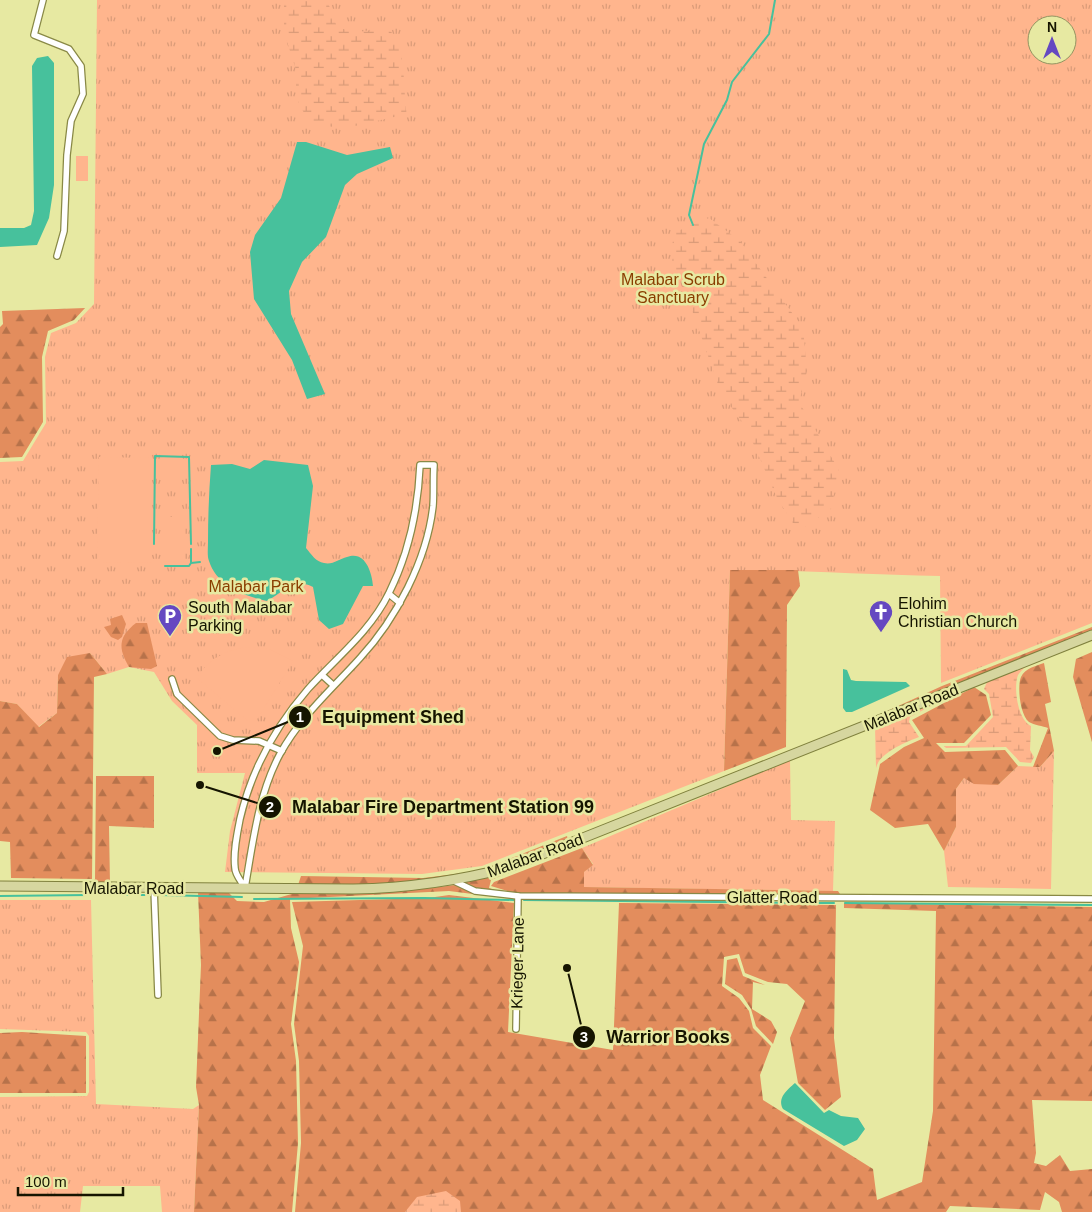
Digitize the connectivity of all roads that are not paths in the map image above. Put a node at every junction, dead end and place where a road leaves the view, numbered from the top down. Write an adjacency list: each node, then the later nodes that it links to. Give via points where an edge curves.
1 (43, 0): 2 (street, via 34,34 69,49 81,66 83,94 71,122 64,231)
2 (57, 256)
3 (389, 594): 4 (street); 4 (street, via 411,534 420,465 434,465 433,506 427,538); 6 (street, via 369,624)
4 (400, 603): 8 (street, via 382,632)
5 (1092, 635): 11 (main road, Malabar Road, via 510,868)
6 (322, 675): 8 (street); 9 (street, via 286,717)
7 (172, 679): 9 (street, via 177,694 220,736)
8 (333, 685): 10 (street)
9 (270, 745): 10 (street); 14 (street, via 249,788 238,832 235,870)
10 (282, 751): 14 (street, via 270,773 256,817)
11 (454, 881): 14 (main road, Malabar Road, via 397,888); 15 (street, Glatter Road, via 475,891)
12 (0, 886): 13 (main road, Malabar Road)
13 (154, 888): 14 (main road, Malabar Road); 17 (street)
14 (245, 888)
15 (518, 896): 16 (street, Glatter Road); 18 (street, Krieger Lane)
16 (1092, 899)
17 (158, 995)
18 (516, 1029)

